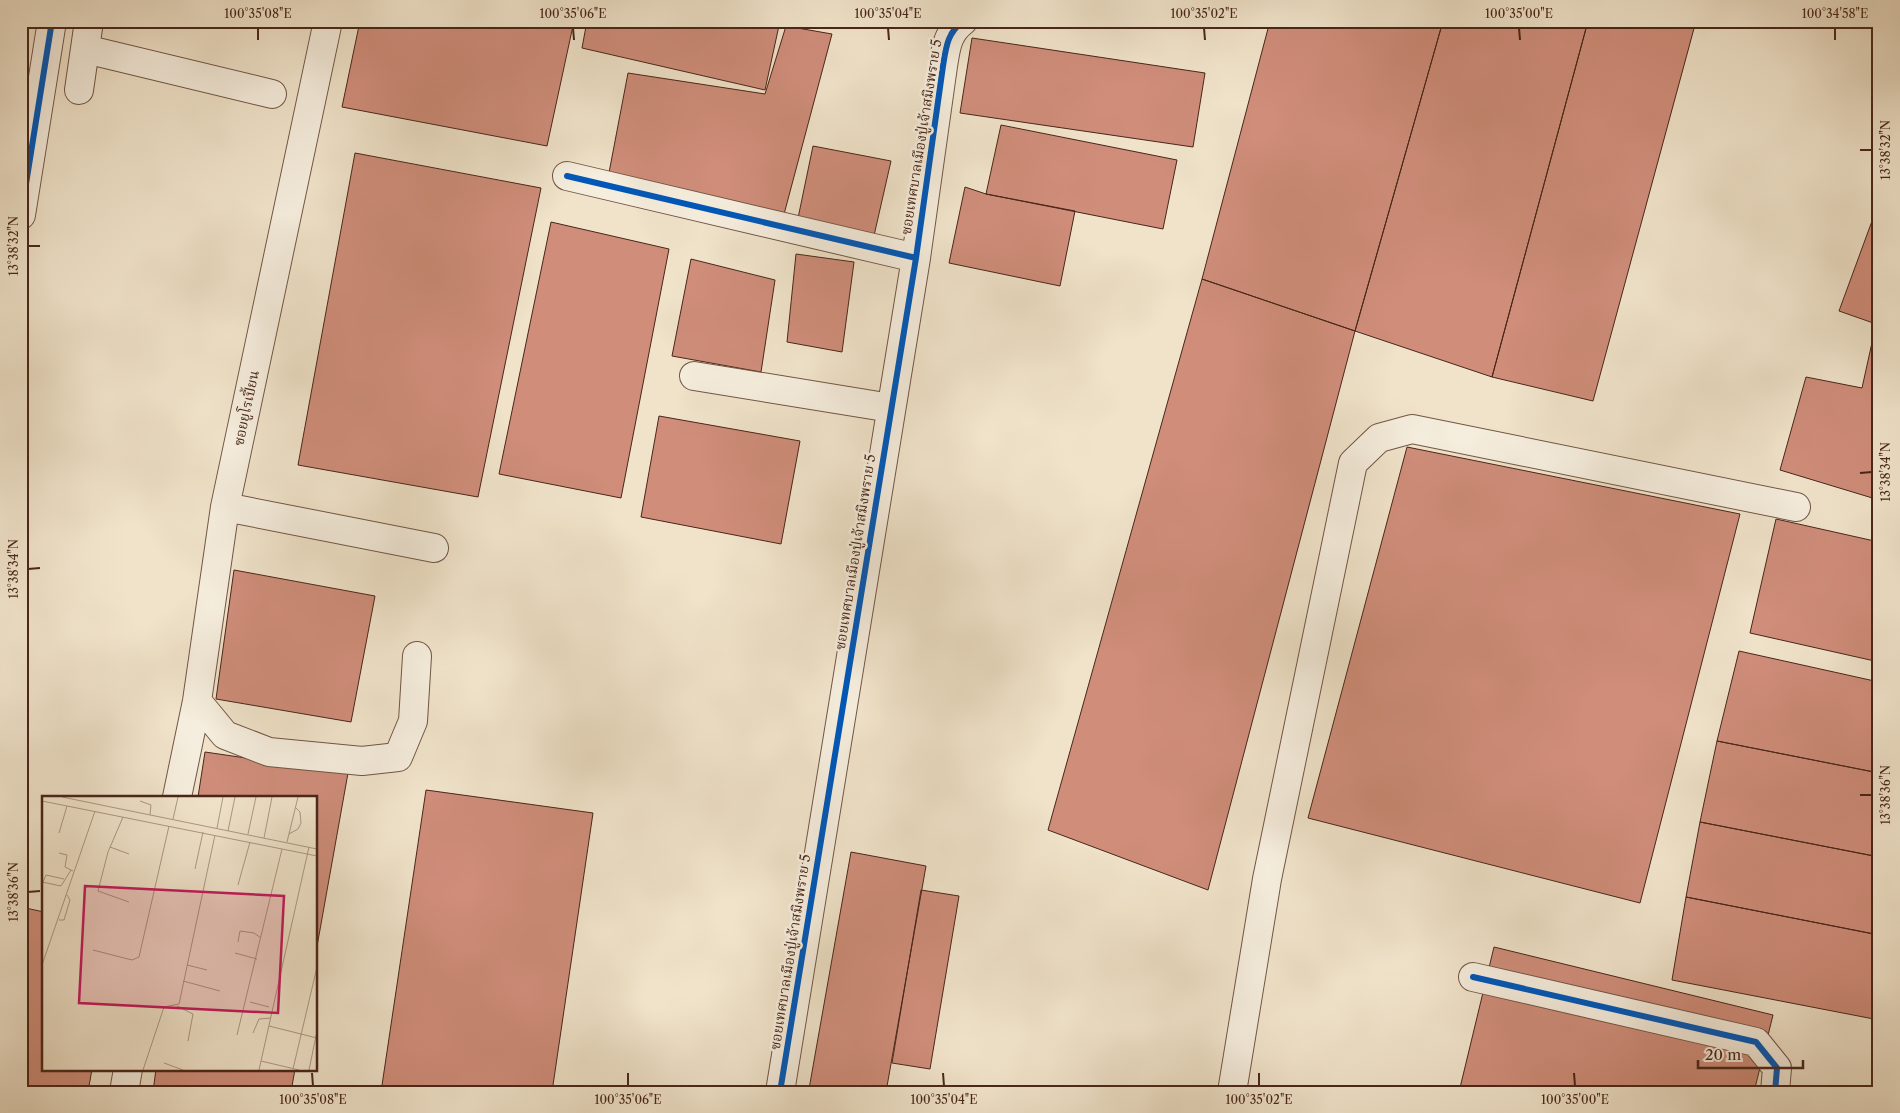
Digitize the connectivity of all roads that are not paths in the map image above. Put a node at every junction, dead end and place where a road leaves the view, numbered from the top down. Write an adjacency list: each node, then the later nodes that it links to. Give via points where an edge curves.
1 (52, 21): 9 (street)
2 (88, 21): 5 (street)
3 (328, 21): 13 (street, ซอยยูโรเปี้ยน)
4 (963, 21): 10 (street, ซอยเทศบาลเมืองปู่เจ้าสมิงพราย 5, via 949,36)
5 (85, 49): 6 (street); 7 (street)
6 (79, 90)
7 (272, 94)
8 (567, 176): 10 (street)
9 (21, 214)
10 (916, 258): 12 (street, ซอยเทศบาลเมืองปู่เจ้าสมิงพราย 5)
11 (694, 376): 12 (street)
12 (891, 408): 22 (street, ซอยเทศบาลเมืองปู่เจ้าสมิงพราย 5)
13 (225, 507): 15 (street); 17 (street, ซอยยูโรเปี้ยน)
14 (1796, 507): 23 (street, via 1412,429 1379,438 1353,463 1267,879)
15 (434, 548)
16 (417, 656): 17 (street, via 413,721 398,757 362,761 268,752 225,735)
17 (197, 701): 18 (street, ซอยยูโรเปี้ยน)
18 (177, 796)
19 (1473, 977): 24 (street, via 1756,1042 1777,1068)
20 (128, 1070): 21 (street)
21 (124, 1092)
22 (780, 1092)
23 (1232, 1092)
24 (1775, 1092)

